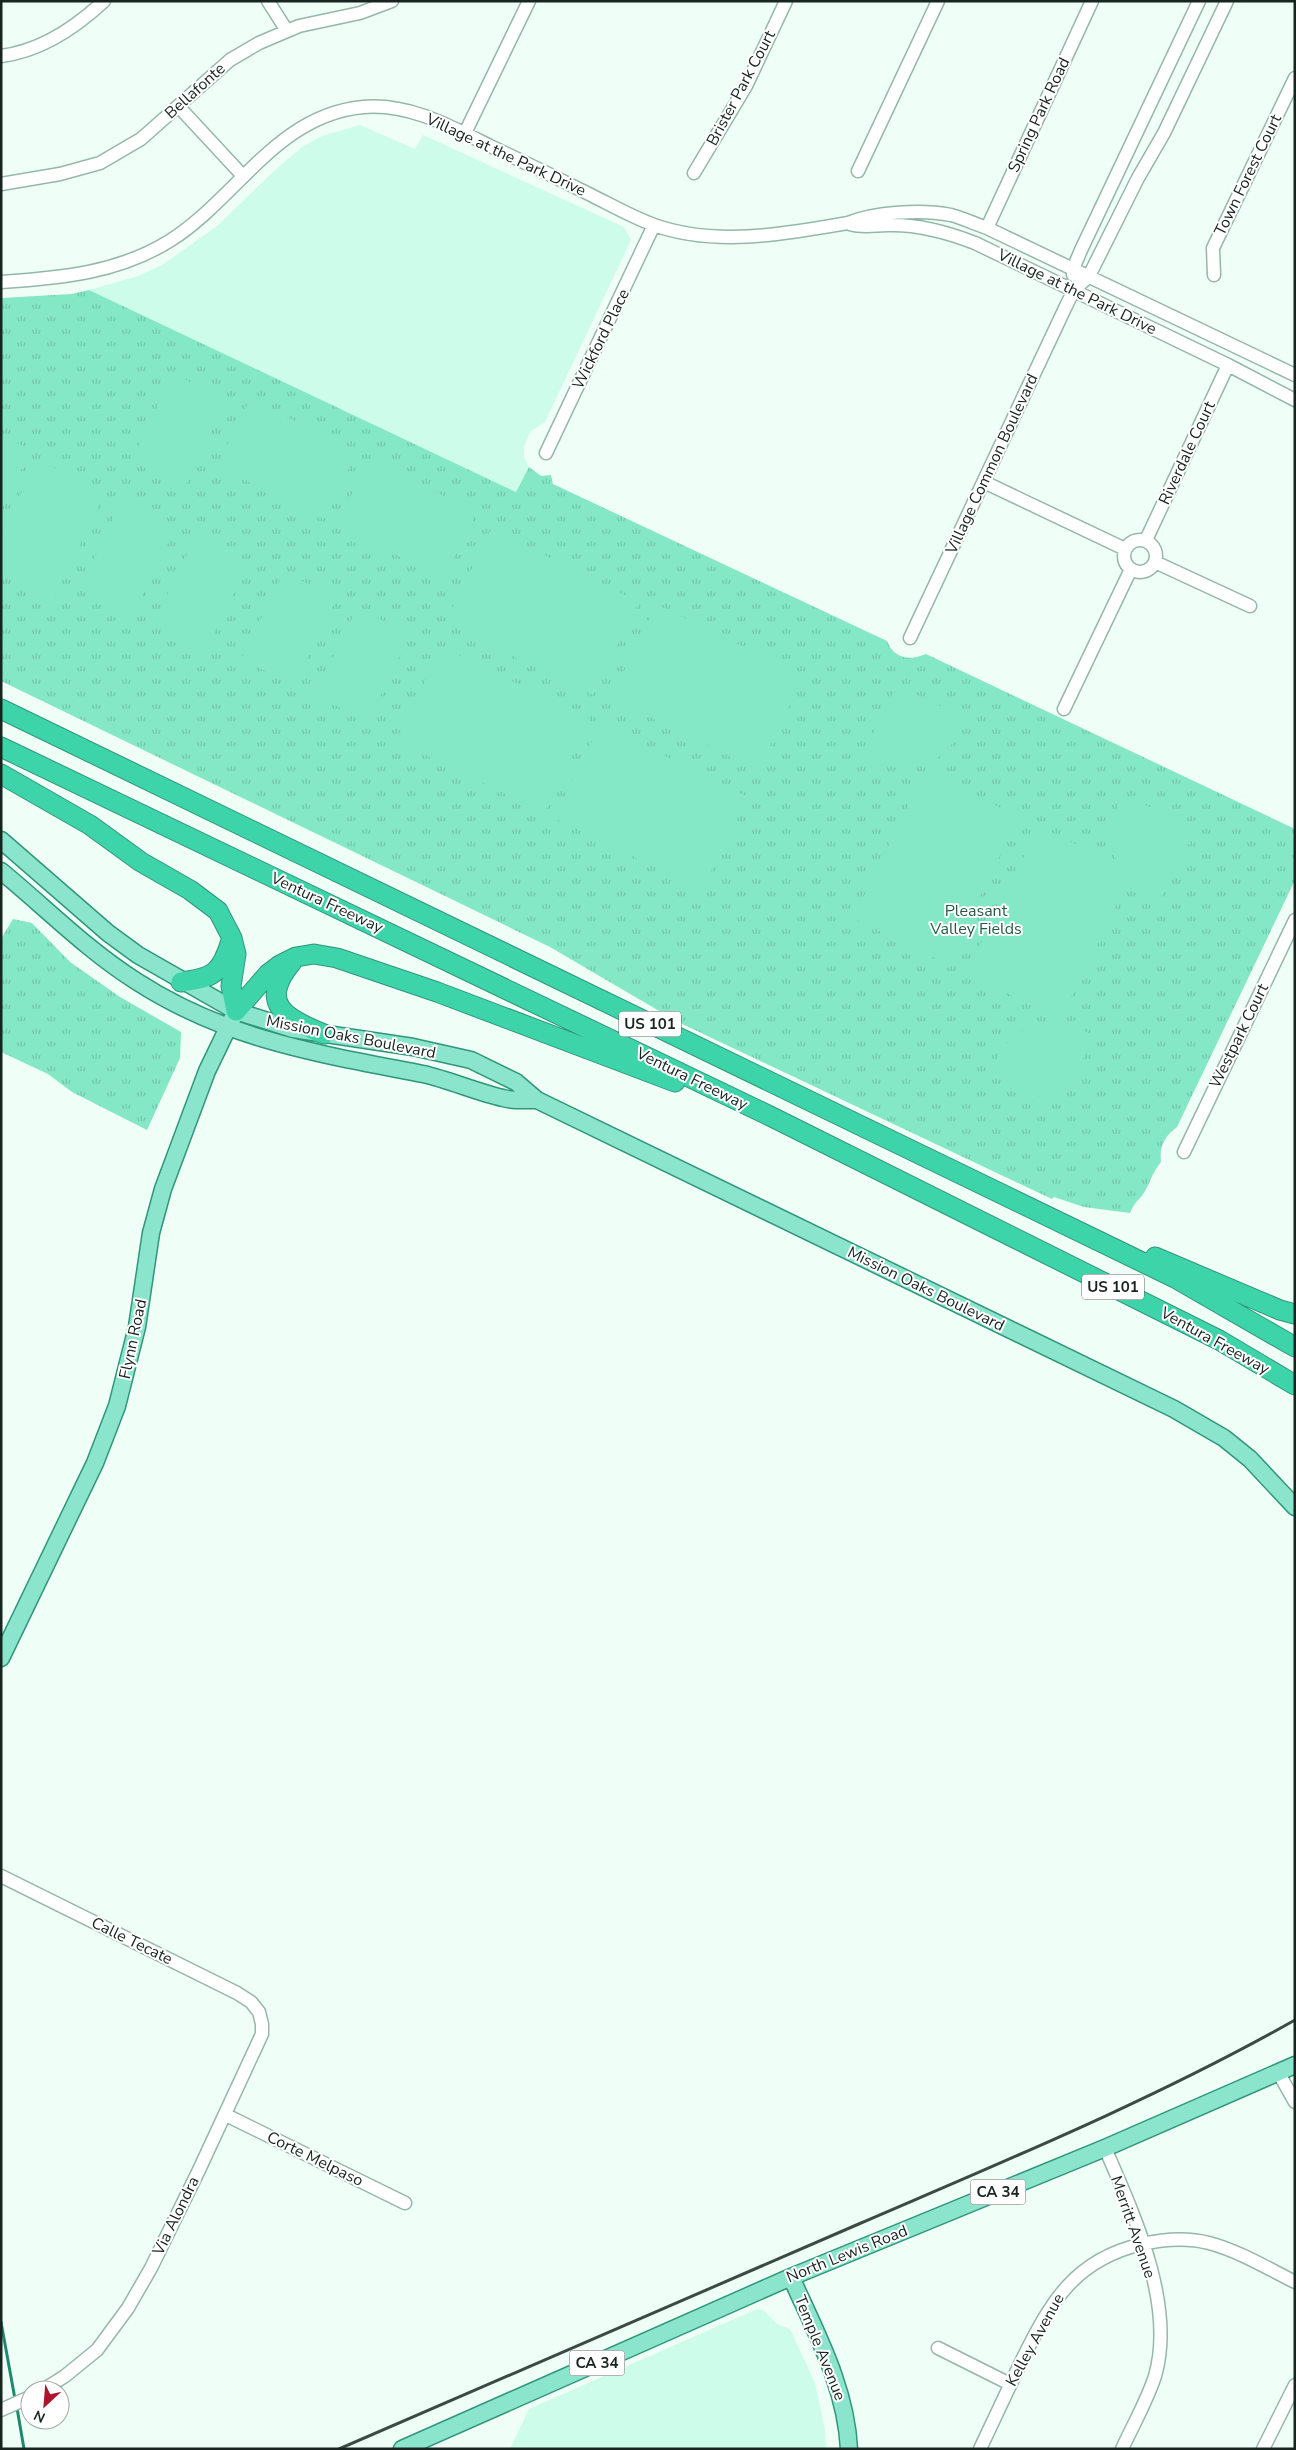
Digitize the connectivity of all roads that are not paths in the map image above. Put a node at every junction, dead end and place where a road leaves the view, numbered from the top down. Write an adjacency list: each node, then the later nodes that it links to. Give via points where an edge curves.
1 (104, 1): 11 (street, via 51,41)
2 (268, 1): 10 (street)
3 (392, 1): 10 (street, Bellafonte, via 360,13)
4 (529, 1): 14 (street)
5 (786, 1): 16 (street, Brister Park Court, via 746,86)
6 (938, 1): 15 (street)
7 (1092, 1): 21 (street, Spring Park Road)
8 (1199, 1): 22 (street, Village Common Boulevard)
9 (1226, 1): 24 (street, Village Common Boulevard, via 1164,133)
10 (287, 31): 13 (street, Bellafonte, via 230,60)
11 (1, 56)
12 (1295, 78): 23 (street, Town Forest Court, via 1213,248)
13 (179, 107): 17 (street); 18 (street, Bellafonte, via 141,140 100,163)
14 (465, 133): 17 (street, Village at the Park Drive, via 419,114 392,108 363,107 334,112 305,125 273,147); 20 (street, Village at the Park Drive)
15 (858, 171)
16 (694, 173)
17 (243, 176): 25 (street, Village at the Park Drive, via 188,229 124,264 78,276)
18 (1, 184)
19 (848, 223): 20 (street, Village at the Park Drive, via 750,237 689,233); 21 (street, Village at the Park Drive, via 888,214 912,213 950,215); 26 (street, Village at the Park Drive, via 860,227 888,225 942,231 975,243)
20 (654, 225): 30 (street, Wickford Place)
21 (987, 228): 22 (street, Village at the Park Drive)
22 (1073, 269): 24 (street, Village at the Park Drive); 26 (street, Village Common Boulevard)
23 (1214, 275)
24 (1089, 276): 26 (street, Village Common Boulevard); 28 (street, Village at the Park Drive)
25 (1, 282)
26 (1074, 290): 27 (street, Village at the Park Drive); 31 (street, Village Common Boulevard)
27 (1228, 365): 29 (street, Village at the Park Drive); 32 (street, Riverdale Court)
28 (1295, 375)
29 (1295, 400)
30 (546, 453)
31 (984, 482): 33 (street); 37 (street, Village Common Boulevard)
32 (1146, 540): 33 (street, via 1136,540); 34 (street, via 1156,552)
33 (1125, 549): 35 (street, via 1124,558)
34 (1155, 562): 35 (street, via 1143,572); 36 (street)
35 (1131, 569): 39 (street)
36 (1250, 606)
37 (910, 638)
38 (1, 709): 53 (highway, Ventura Freeway / US 101)
39 (1064, 709)
40 (1, 747): 51 (highway, Ventura Freeway / US 101)
41 (1, 774): 45 (highway, via 90,825 141,862 190,890 218,911)
42 (1, 840): 47 (main road, Mission Oaks Boulevard, via 108,933)
43 (1, 871): 48 (main road, Mission Oaks Boulevard, via 75,936 136,981 162,997)
44 (1295, 920): 52 (street, Westpark Court)
45 (232, 938): 47 (highway, via 225,961 218,970 202,979); 48 (highway, via 236,954 231,986)
46 (296, 957): 48 (highway, via 268,974); 49 (highway, via 283,972 276,1000 286,1017); 51 (highway, via 314,954 337,958)
47 (181, 982): 48 (main road, Mission Oaks Boulevard)
48 (231, 1020): 49 (main road, Mission Oaks Boulevard, via 270,1023); 50 (main road, Mission Oaks Boulevard, via 295,1049 433,1076 504,1099); 58 (main road, Flynn Road, via 162,1189 151,1233 135,1337 117,1406 95,1463)
49 (324, 1034): 50 (main road, Mission Oaks Boulevard, via 413,1047 471,1060 516,1082)
50 (537, 1100): 57 (main road, Mission Oaks Boulevard, via 1174,1409 1237,1448)
51 (770, 1116): 56 (highway, Ventura Freeway / US 101, via 1219,1340)
52 (1184, 1152)
53 (1056, 1221): 54 (highway, via 1188,1269); 55 (highway, Ventura Freeway / US 101, via 1174,1278)
54 (1295, 1314)
55 (1295, 1346)
56 (1295, 1385)
57 (1295, 1506)
58 (1, 1658)
59 (1, 1876): 60 (street, Calle Tecate, via 238,1993)
60 (259, 2012): 64 (street, Via Alondra, via 262,2034)
61 (1295, 2065): 62 (main road, North Lewis Road / CA 34)
62 (1278, 2072): 63 (street); 65 (main road, North Lewis Road / CA 34)
63 (1295, 2102)
64 (226, 2115): 66 (street, Corte Melpaso); 71 (street, Via Alondra, via 128,2308 97,2350)
65 (1105, 2148): 67 (street, Merritt Avenue); 68 (main road, North Lewis Road / CA 34)
66 (405, 2204)
67 (1143, 2244): 69 (street, Kelley Avenue, via 1166,2239 1209,2243); 72 (street, Kelley Avenue, via 1100,2259 1070,2282 1046,2314); 79 (street, Merritt Avenue, via 1157,2300 1160,2344 1152,2384)
68 (791, 2277): 76 (main road, North Lewis Road / CA 34); 77 (main road, Temple Avenue, via 837,2382 845,2410)
69 (1295, 2282)
70 (938, 2348): 72 (street)
71 (59, 2380)
72 (1010, 2384): 78 (street, Kelley Avenue)
73 (1295, 2385): 80 (street)
74 (20, 2401): 75 (street)
75 (1, 2410)
76 (402, 2449)
77 (849, 2449)
78 (980, 2449)
79 (1122, 2449)
80 (1263, 2449)

